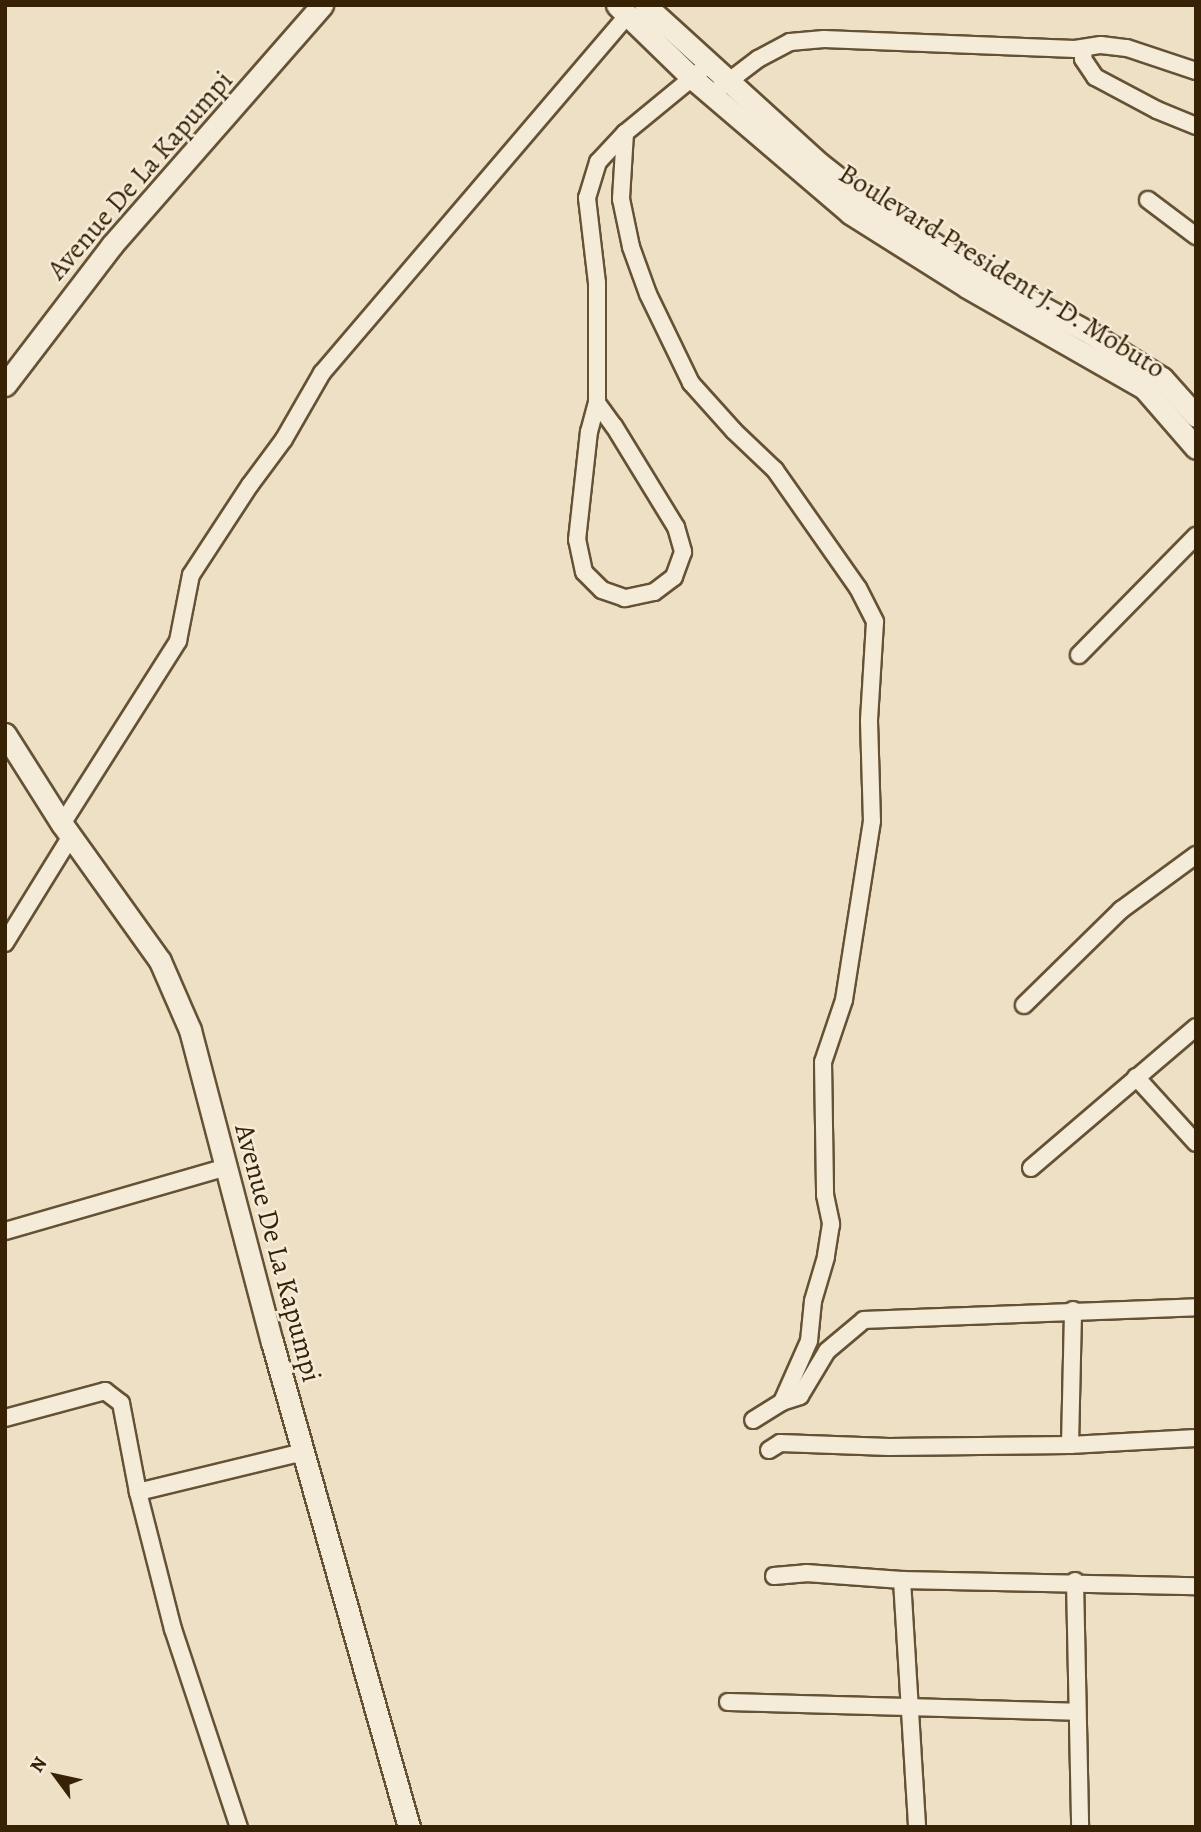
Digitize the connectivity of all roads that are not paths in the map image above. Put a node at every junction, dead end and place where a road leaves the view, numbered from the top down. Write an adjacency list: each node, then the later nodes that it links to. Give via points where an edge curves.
1 (322, 5): 13 (main road, Avenue De La Kapumpi, via 112,245)
2 (630, 9): 4 (main road, Boulevard President J. D. Mobuto); 6 (main road, Boulevard President J. D. Mobuto); 20 (street, via 322,373 284,439 191,575 178,641)
3 (1084, 48): 5 (street, via 1127,48); 7 (street, via 897,40 790,42); 8 (street, via 1083,59 1095,77)
4 (709, 64): 6 (street); 7 (main road, Boulevard President J. D. Mobuto)
5 (1196, 71)
6 (691, 77): 7 (main road, Boulevard President J. D. Mobuto); 9 (street)
7 (719, 87): 12 (main road, Boulevard President J. D. Mobuto, via 856,205)
8 (1196, 126)
9 (625, 133): 14 (street, via 598,162 587,198 597,283); 32 (street, via 621,199 631,247 691,383 775,470 858,588 874,622 869,733 872,821 844,1000 823,1062 825,1195 831,1224 809,1341)
10 (1148, 200): 11 (street)
11 (1196, 236)
12 (972, 280): 15 (main road, Boulevard President J. D. Mobuto, via 1090,332 1162,378); 16 (main road, Boulevard President J. D. Mobuto, via 1144,388)
13 (6, 382)
14 (597, 404): 14 (street, via 589,432 577,540 584,572 602,590 625,598 654,592 674,577 683,552 676,527)
15 (1196, 416)
16 (1196, 448)
17 (1196, 536): 18 (street)
18 (1079, 656)
19 (5, 734): 20 (main road, Avenue De La Kapumpi)
20 (66, 830): 22 (street); 27 (main road, Avenue De La Kapumpi, via 160,961 190,1030)
21 (1196, 855): 23 (street, via 1121,910)
22 (5, 943)
23 (1024, 1005)
24 (1196, 1027): 25 (street)
25 (1136, 1077): 26 (street); 28 (street)
26 (1196, 1143)
27 (227, 1167): 29 (street); 38 (main road, Avenue De La Kapumpi)
28 (1031, 1168)
29 (5, 1231)
30 (1196, 1307): 31 (street)
31 (1073, 1310): 32 (street, via 864,1320 827,1351 800,1396); 36 (street)
32 (782, 1402): 34 (street)
33 (5, 1418): 39 (street, via 105,1391 114,1395 121,1402)
34 (753, 1420)
35 (1196, 1438): 36 (street)
36 (1070, 1445): 37 (street, via 780,1443)
37 (769, 1450)
38 (303, 1452): 39 (street); 48 (main road, Avenue De La Kapumpi)
39 (138, 1492): 47 (street, via 173,1629)
40 (774, 1576): 41 (street, via 806,1573)
41 (902, 1580): 42 (street); 45 (street)
42 (1075, 1581): 43 (street); 46 (street)
43 (1196, 1586)
44 (728, 1702): 45 (street)
45 (911, 1706): 46 (street); 49 (street)
46 (1077, 1712): 50 (street)
47 (239, 1827)
48 (409, 1827)
49 (917, 1827)
50 (1080, 1827)

